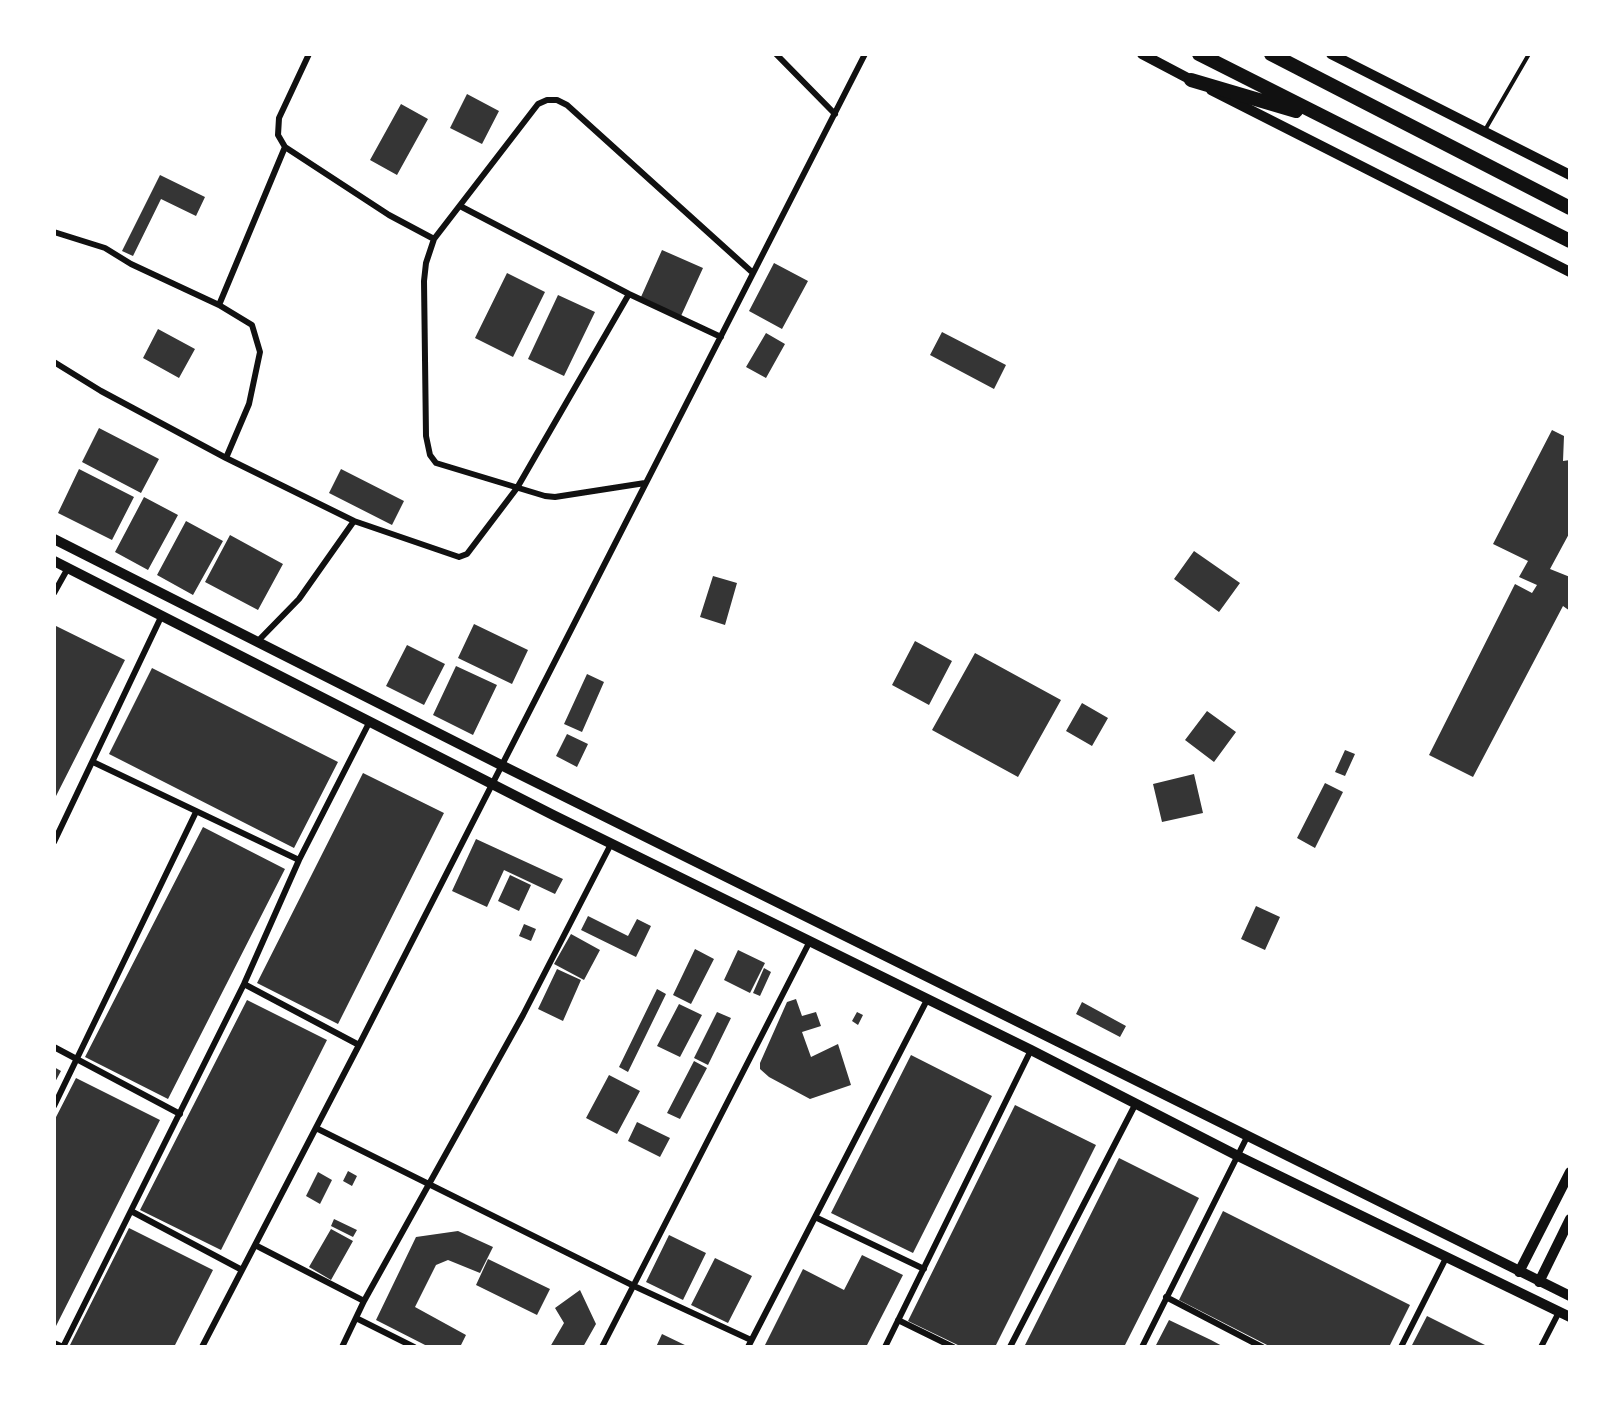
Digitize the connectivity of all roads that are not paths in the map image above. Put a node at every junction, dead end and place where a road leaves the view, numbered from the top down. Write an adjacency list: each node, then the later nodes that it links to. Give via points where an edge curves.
1 (309, 54): 13 (street, via 279,118 278,135)
2 (776, 54): 10 (street)
3 (866, 54): 10 (street)
4 (1142, 54): 9 (street)
5 (1199, 54): 11 (highway)
6 (1271, 54): 16 (highway)
7 (1331, 54): 12 (street)
8 (1529, 54): 12 (lane)
9 (1191, 80): 11 (highway); 20 (street)
10 (836, 114): 21 (street)
11 (1328, 121): 19 (highway)
12 (1484, 131): 14 (street)
13 (285, 147): 18 (street, via 389,215); 23 (street)
14 (1570, 175)
15 (460, 206): 18 (street); 21 (street, via 538,104 557,100); 22 (street)
16 (1570, 208)
17 (54, 232): 23 (street, via 105,248)
18 (434, 239): 28 (street, via 424,281 426,436 430,455 436,463)
19 (1570, 241)
20 (1570, 272)
21 (753, 273): 24 (street)
22 (629, 294): 24 (street); 28 (street)
23 (219, 305): 26 (street, via 252,325 260,352 249,405)
24 (720, 337): 27 (street)
25 (54, 362): 26 (street)
26 (226, 458): 29 (street)
27 (645, 483): 28 (street, via 555,497); 38 (street)
28 (517, 488): 29 (street, via 475,547 459,557)
29 (354, 521): 35 (street, via 298,599)
30 (54, 539): 35 (street)
31 (54, 561): 32 (street)
32 (68, 568): 33 (street); 34 (street)
33 (54, 593)
34 (162, 615): 36 (street); 37 (street)
35 (257, 642): 38 (street)
36 (370, 722): 39 (street); 43 (street)
37 (93, 762): 40 (street); 41 (street)
38 (501, 765): 39 (street); 55 (street)
39 (491, 784): 42 (street); 47 (street)
40 (196, 812): 43 (street); 50 (street)
41 (54, 842)
42 (611, 844): 44 (street); 58 (street, via 524,1015)
43 (299, 860): 45 (street)
44 (810, 941): 46 (street); 68 (street)
45 (244, 984): 47 (street); 53 (street)
46 (927, 1000): 49 (street); 60 (street)
47 (359, 1045): 54 (street)
48 (54, 1047): 50 (street)
49 (1030, 1050): 51 (street); 64 (street)
50 (77, 1060): 52 (street); 53 (street)
51 (1136, 1103): 56 (street); 85 (street)
52 (54, 1106)
53 (180, 1114): 59 (street)
54 (316, 1128): 58 (street); 62 (street)
55 (1247, 1137): 56 (street); 66 (street)
56 (1238, 1156): 63 (street); 70 (street)
57 (1570, 1172): 66 (street)
58 (430, 1186): 68 (street); 71 (street)
59 (130, 1211): 65 (street); 78 (street)
60 (815, 1217): 64 (street); 77 (street)
61 (1570, 1219): 67 (street)
62 (255, 1245): 65 (street); 71 (street)
63 (1446, 1258): 72 (street); 88 (street)
64 (924, 1269): 75 (street)
65 (242, 1270): 79 (street)
66 (1519, 1272): 67 (street)
67 (1539, 1282): 69 (street)
68 (634, 1286): 77 (street); 82 (street)
69 (1570, 1296)
70 (1166, 1297): 86 (street); 87 (street)
71 (364, 1301): 74 (street)
72 (1559, 1312): 73 (street); 89 (street)
73 (1570, 1317)
74 (356, 1318): 80 (street); 81 (street)
75 (898, 1320): 83 (street); 84 (street)
76 (54, 1343): 78 (street)
77 (749, 1344)
78 (63, 1347)
79 (202, 1347)
80 (342, 1347)
81 (414, 1347)
82 (602, 1347)
83 (885, 1347)
84 (953, 1347)
85 (1010, 1347)
86 (1142, 1347)
87 (1262, 1347)
88 (1401, 1347)
89 (1541, 1347)

